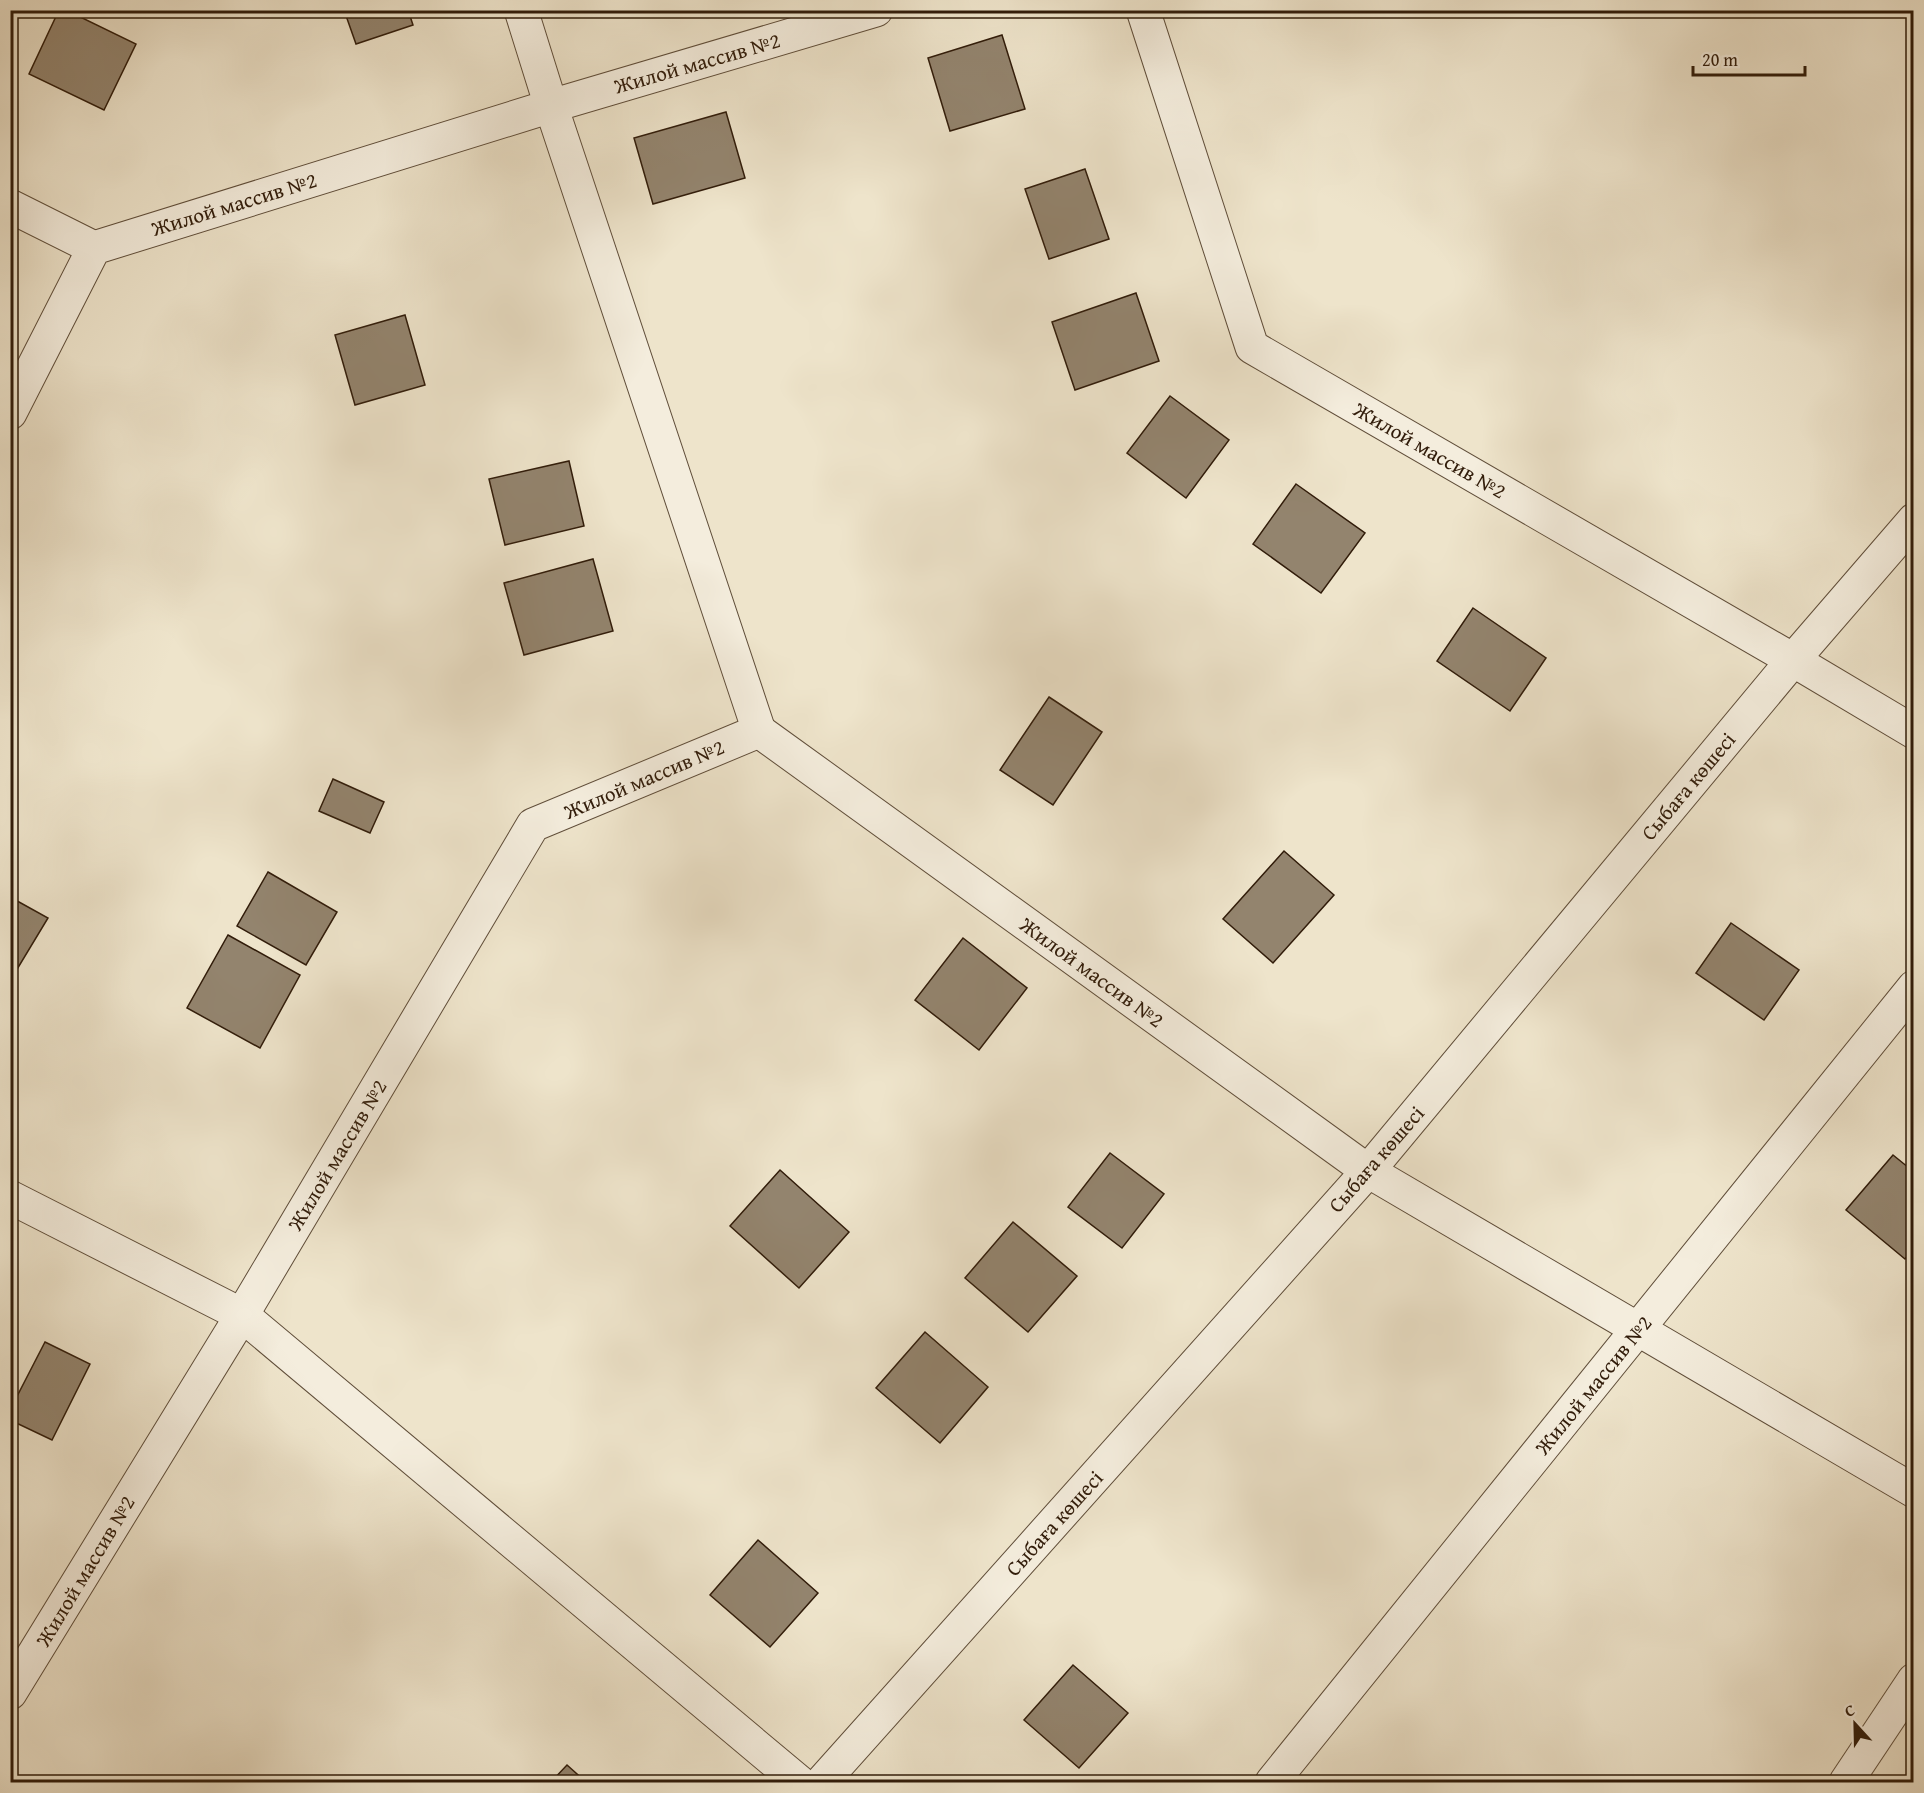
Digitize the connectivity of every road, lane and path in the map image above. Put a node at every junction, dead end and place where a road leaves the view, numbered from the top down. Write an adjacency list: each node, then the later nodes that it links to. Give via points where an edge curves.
1 (521, 10): 4 (street)
2 (876, 10): 4 (street, Жилой массив №2)
3 (1143, 10): 9 (street, Жилой массив №2, via 1252,347)
4 (551, 106): 6 (street, Жилой массив №2); 10 (street)
5 (10, 206): 6 (street)
6 (94, 248): 7 (street)
7 (10, 413)
8 (1914, 520): 9 (street, Сыбаға көшесі)
9 (1793, 660): 11 (street, Жилой массив №2); 13 (street, Сыбаға көшесі)
10 (759, 731): 13 (street, Жилой массив №2); 15 (street, Жилой массив №2, via 533,825)
11 (1914, 732)
12 (1914, 987): 16 (street, Жилой массив №2)
13 (1368, 1171): 16 (street, Жилой массив №2); 21 (street, Сыбаға көшесі)
14 (10, 1197): 15 (street)
15 (242, 1315): 19 (street, Жилой массив №2); 20 (street)
16 (1638, 1329): 17 (street, Жилой массив №2); 22 (street, Жилой массив №2)
17 (1914, 1491)
18 (1914, 1680): 23 (street)
19 (10, 1693)
20 (800, 1782)
21 (822, 1782)
22 (1272, 1782)
23 (1846, 1782)

